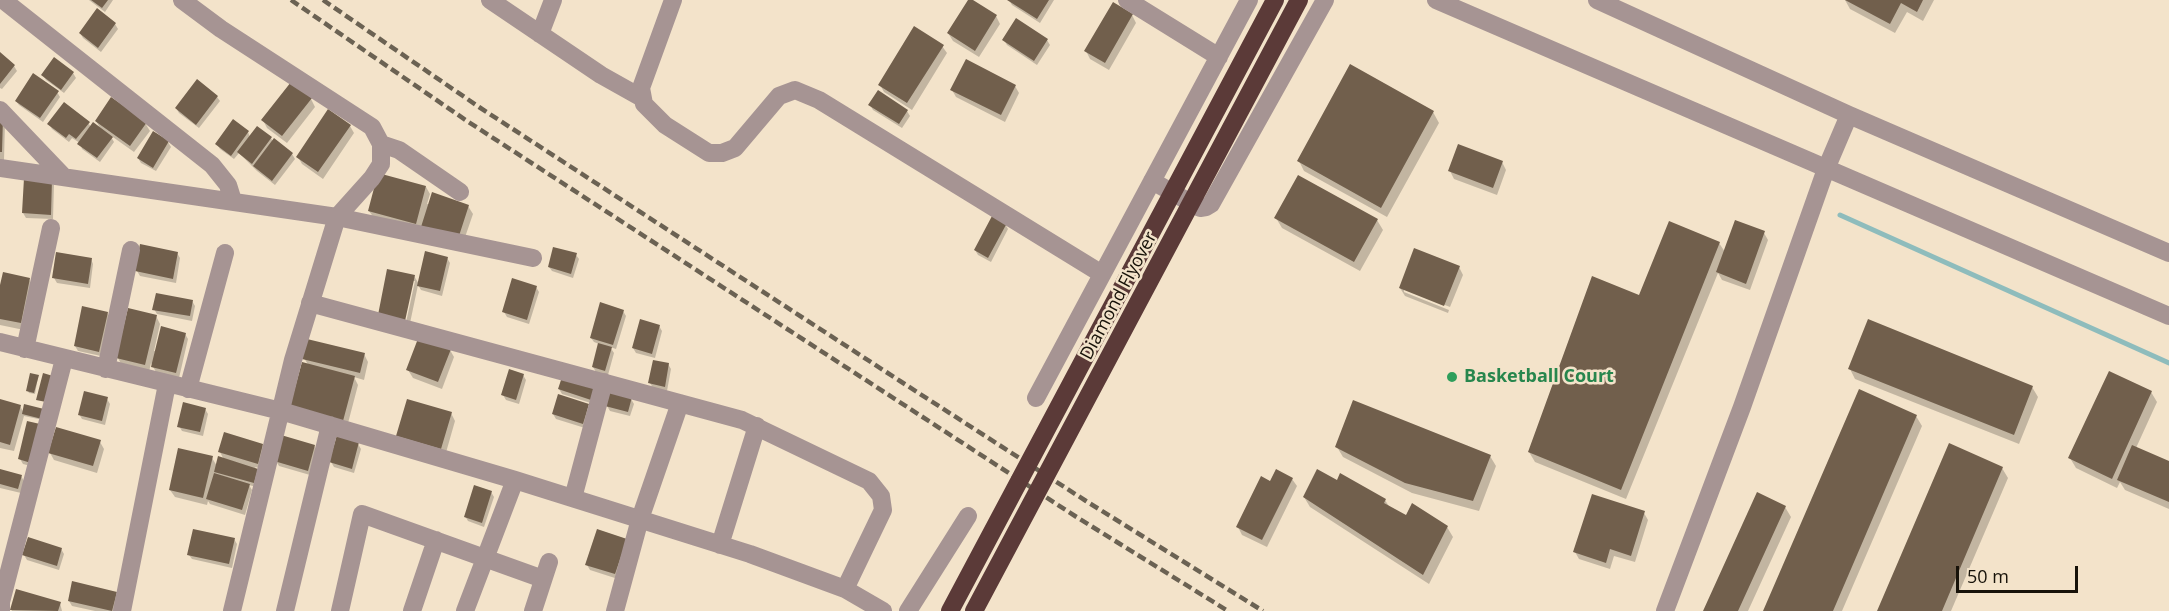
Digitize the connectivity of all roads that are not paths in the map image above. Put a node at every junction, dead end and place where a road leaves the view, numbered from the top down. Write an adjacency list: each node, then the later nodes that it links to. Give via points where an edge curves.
1 (3, 0): 24 (street, via 212,165 228,185)
2 (182, 0): 18 (street, via 372,127)
3 (490, 0): 13 (street)
4 (553, 0): 13 (street)
5 (673, 0): 15 (street, via 641,88)
6 (1126, 0): 14 (street)
7 (1249, 0): 14 (street)
8 (1275, 0): 65 (highway, Diamond Flyover, bridge)
9 (1299, 0): 66 (highway, Diamond Flyover, bridge)
10 (1325, 0): 22 (street, via 1211,204 1200,208)
11 (1436, 0): 20 (street)
12 (1597, 0): 17 (street)
13 (540, 34): 15 (street)
14 (1219, 57): 22 (street)
15 (642, 98): 31 (street, via 665,125 709,153 722,153 735,148 779,96 795,90 819,100)
16 (0, 110): 21 (street)
17 (1849, 115): 20 (street); 29 (street)
18 (381, 144): 23 (street, via 399,150); 25 (street, via 381,164)
19 (0, 168): 21 (street)
20 (1826, 169): 33 (street); 67 (street)
21 (63, 176): 24 (street)
22 (1152, 181): 31 (street)
23 (460, 192)
24 (233, 201): 25 (street)
25 (337, 217): 30 (street); 32 (street)
26 (51, 228): 35 (street)
27 (131, 250): 37 (street)
28 (225, 253): 40 (street)
29 (2169, 253)
30 (533, 258)
31 (1102, 274): 41 (street)
32 (310, 303): 38 (street); 43 (street)
33 (2169, 316)
34 (0, 342): 35 (street)
35 (26, 349): 36 (street)
36 (64, 359): 37 (street); 54 (street)
37 (106, 369): 39 (street)
38 (604, 382): 42 (street); 47 (street)
39 (167, 384): 40 (street); 55 (street)
40 (188, 389): 43 (street)
41 (1036, 398)
42 (680, 403): 45 (street); 49 (street)
43 (280, 411): 44 (street); 56 (street)
44 (330, 425): 46 (street); 57 (street)
45 (757, 426): 51 (street); 53 (street, via 869,481 881,496 883,510)
46 (515, 480): 47 (street); 52 (street)
47 (573, 498): 49 (street)
48 (968, 516): 64 (street)
49 (640, 519): 51 (street); 62 (street)
50 (436, 540): 52 (street); 58 (street, via 362,514); 59 (street)
51 (720, 544): 53 (street)
52 (486, 558): 60 (street); 61 (street, via 546,570)
53 (845, 589): 63 (street)
54 (1, 611)
55 (122, 611)
56 (232, 611)
57 (285, 611)
58 (340, 611)
59 (412, 611)
60 (465, 611)
61 (533, 611)
62 (615, 611)
63 (883, 611)
64 (908, 611)
65 (950, 611)
66 (974, 611)
67 (1665, 611)

